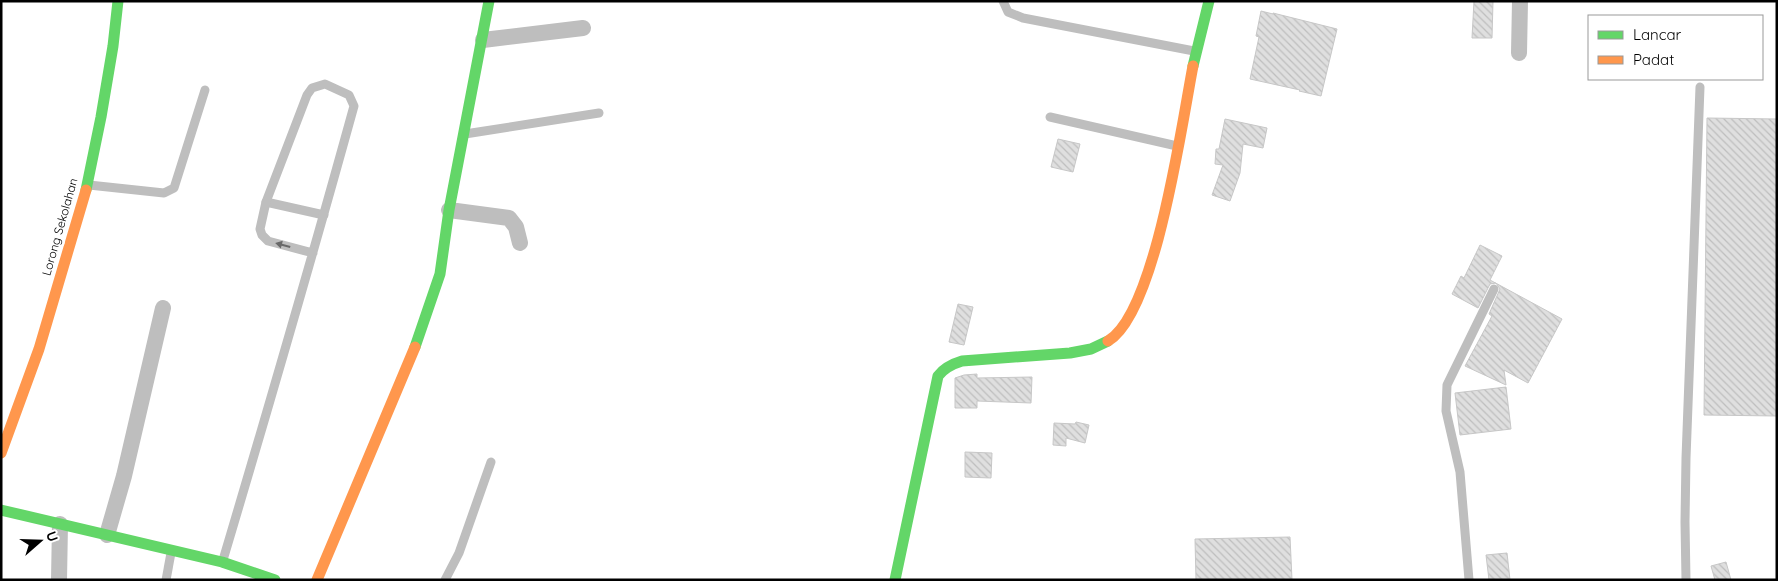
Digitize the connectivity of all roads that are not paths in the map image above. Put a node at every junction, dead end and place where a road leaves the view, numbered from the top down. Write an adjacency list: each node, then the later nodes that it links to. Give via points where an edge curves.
1 (118, 1): 16 (main road, Lorong Sekolahan, via 113,46)
2 (489, 1): 7 (main road)
3 (1003, 1): 8 (lane, via 1008,12 1023,18)
4 (1209, 1): 8 (main road)
5 (1520, 1): 9 (street)
6 (583, 28): 7 (street)
7 (482, 40): 14 (main road)
8 (1196, 51): 15 (main road)
9 (1519, 53)
10 (1700, 87): 38 (lane, via 1686,458)
11 (205, 90): 16 (lane, via 174,188 164,193)
12 (599, 113): 14 (lane)
13 (1050, 118): 15 (lane)
14 (465, 134): 18 (main road)
15 (1177, 146): 36 (main road, via 1157,244 1136,306 1124,329 1113,339 1086,350 962,361 942,370 938,376)
16 (87, 185): 24 (main road, Lorong Sekolahan, via 39,348)
17 (266, 202): 19 (lane); 19 (lane, via 307,95 312,88 325,84 350,95 354,106); 21 (lane, one-way to 17, via 264,239 260,229)
18 (449, 210): 20 (street, via 509,218 516,227); 34 (main road, via 440,274 419,337)
19 (324, 215): 21 (lane)
20 (520, 243)
21 (313, 253): 30 (lane)
22 (1494, 290): 37 (lane, via 1447,385 1446,411 1460,472)
23 (163, 308): 28 (street)
24 (1, 453)
25 (491, 462): 35 (lane, via 459,554)
26 (1, 510): 27 (main road)
27 (60, 524): 28 (main road); 31 (street)
28 (107, 535): 29 (main road)
29 (172, 550): 30 (main road); 32 (lane)
30 (222, 562): 33 (main road)
31 (58, 580)
32 (166, 580)
33 (275, 580)
34 (317, 580)
35 (446, 580)
36 (895, 580)
37 (1469, 580)
38 (1686, 580)

